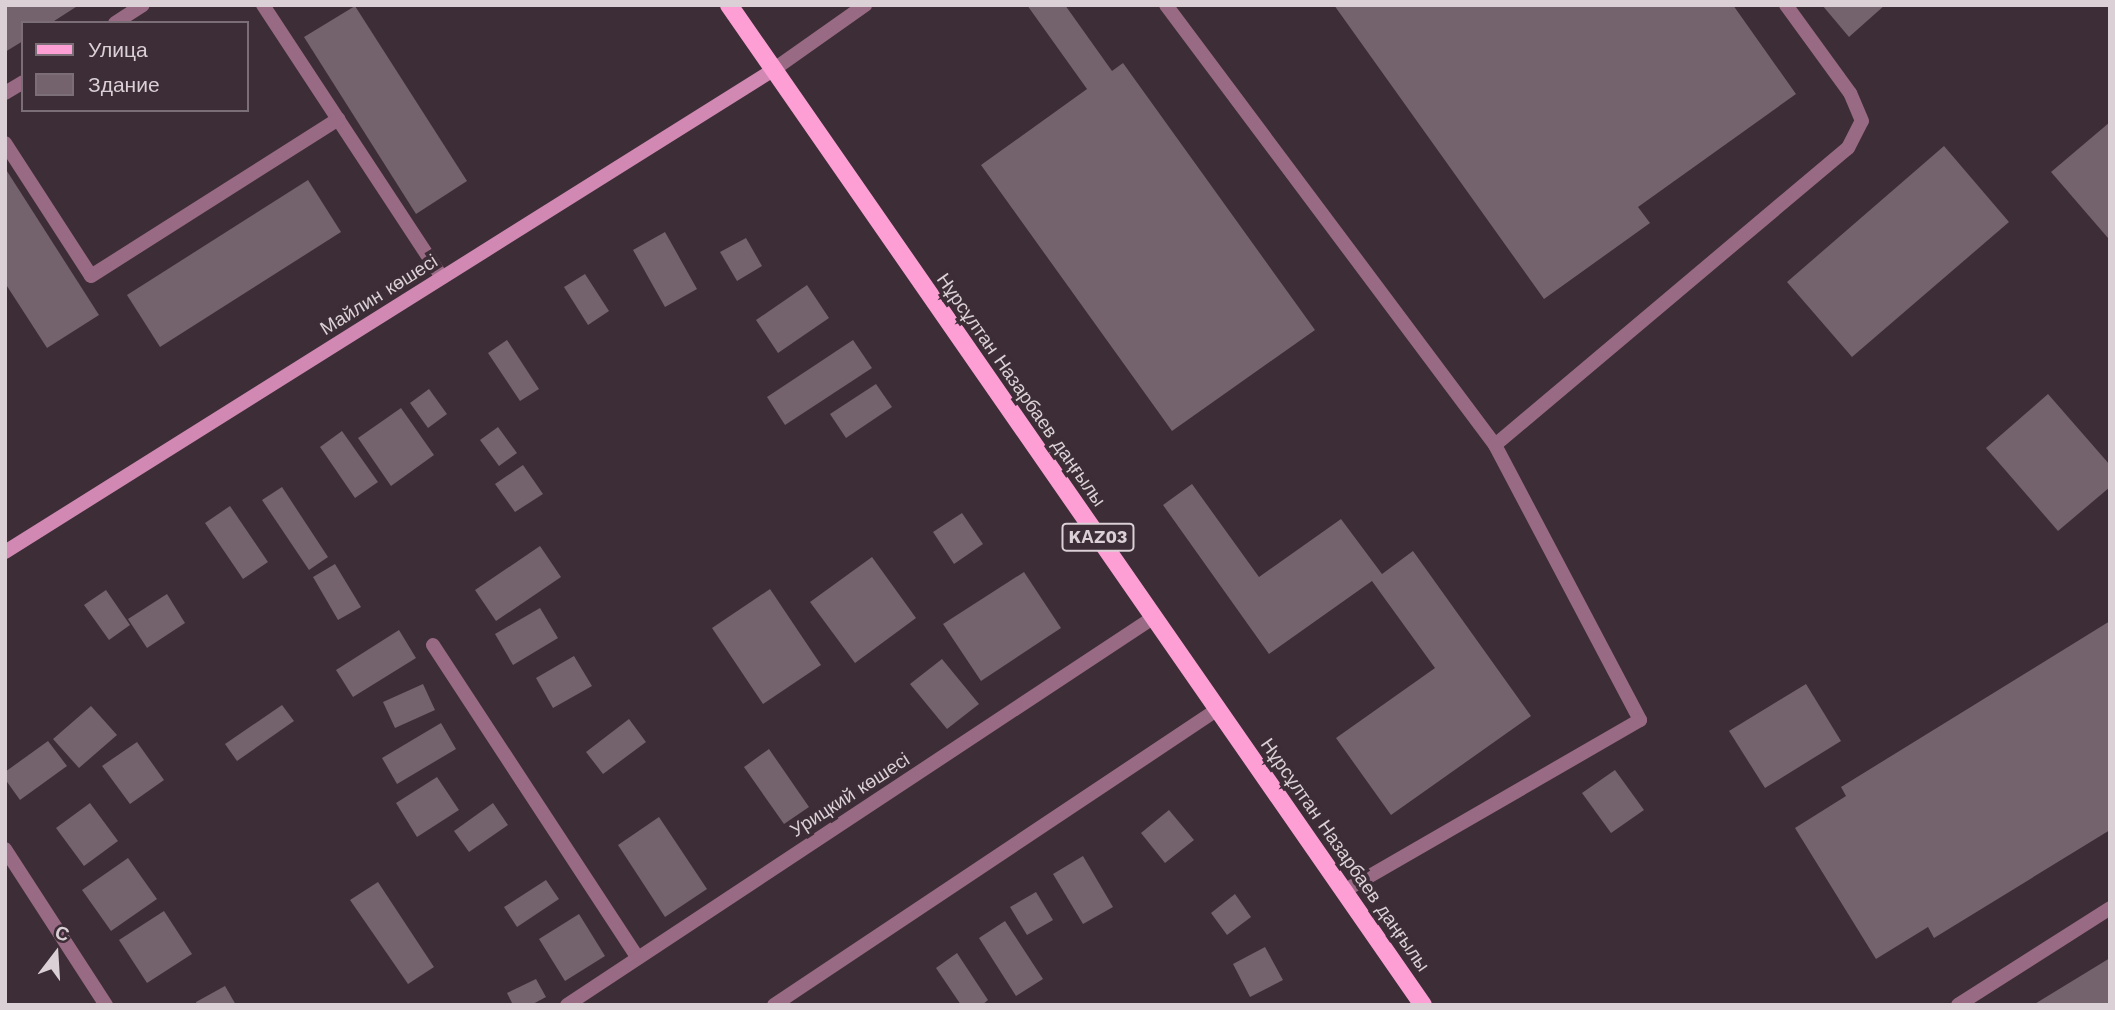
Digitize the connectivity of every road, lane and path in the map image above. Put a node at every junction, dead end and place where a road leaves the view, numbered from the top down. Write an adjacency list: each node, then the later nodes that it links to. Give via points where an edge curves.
1 (143, 5): 7 (street)
2 (263, 5): 11 (street)
3 (729, 5): 8 (main road, Нұрсұлтан Назарбаев даңғылы / KАZ03)
4 (865, 5): 8 (street)
5 (1166, 5): 14 (street)
6 (1786, 5): 14 (street, via 1850,93 1862,121 1848,148)
7 (118, 21)
8 (774, 70): 13 (main road, Майлин көшесі); 16 (main road, Нұрсұлтан Назарбаев даңғылы / KАZ03)
9 (21, 83): 10 (street)
10 (5, 93)
11 (338, 119): 12 (street, via 91,276); 13 (street)
12 (5, 143)
13 (442, 278): 15 (main road, Майлин көшесі)
14 (1495, 445): 20 (street, via 1640,720)
15 (5, 552)
16 (1154, 617): 18 (main road, Нұрсұлтан Назарбаев даңғылы / KАZ03); 22 (street, Урицкий көшесі)
17 (433, 645): 22 (street)
18 (1218, 709): 20 (main road, Нұрсұлтан Назарбаев даңғылы / KАZ03); 25 (street)
19 (5, 849): 23 (street)
20 (1344, 891): 26 (main road, Нұрсұлтан Назарбаев даңғылы / KАZ03)
21 (2110, 908): 27 (street)
22 (638, 958): 24 (street, Урицкий көшесі)
23 (106, 1005)
24 (567, 1005)
25 (774, 1005)
26 (1423, 1005)
27 (1958, 1005)

